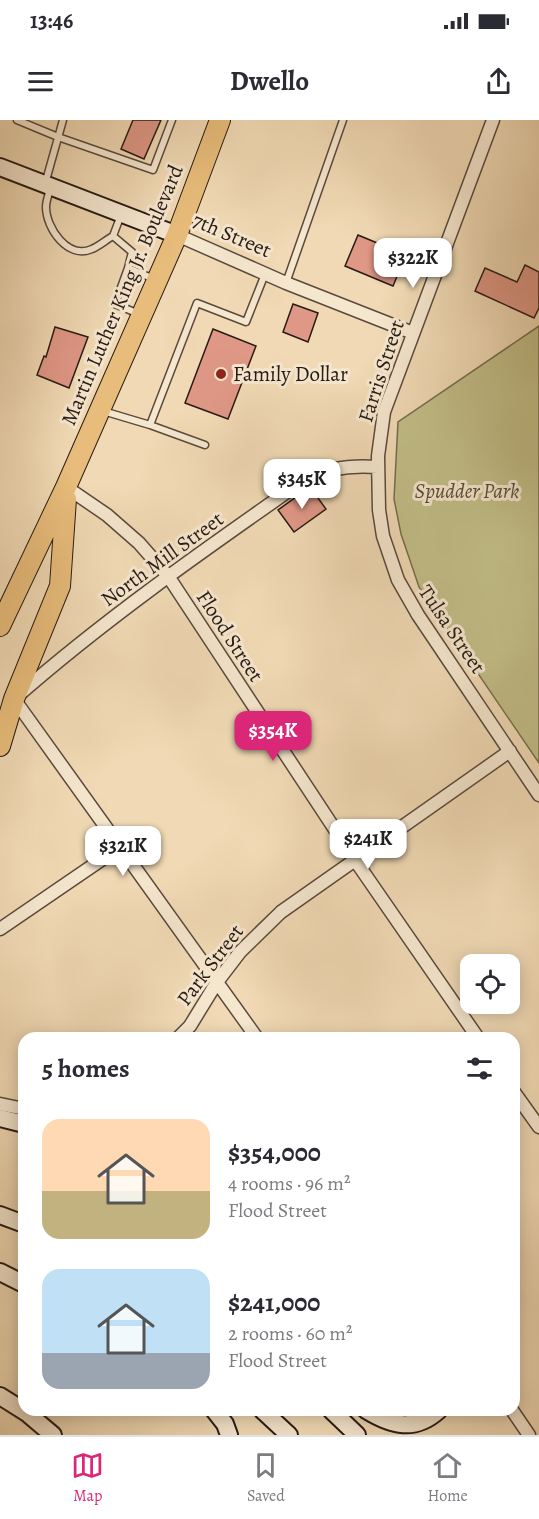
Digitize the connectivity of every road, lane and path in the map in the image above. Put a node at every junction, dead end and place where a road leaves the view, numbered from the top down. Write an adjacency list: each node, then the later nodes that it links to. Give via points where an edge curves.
1 (17, 120): 7 (lane)
2 (63, 120): 8 (lane)
3 (172, 120): 8 (lane, via 153,170)
4 (220, 120): 12 (main road, Martin Luther King Jr. Boulevard)
5 (343, 120): 17 (lane)
6 (493, 120): 19 (street, Farris Street)
7 (32, 123): 8 (lane)
8 (58, 137): 10 (lane)
9 (0, 167): 10 (street, 7th Street)
10 (47, 186): 11 (street, 7th Street); 13 (lane, via 46,208 51,226 63,244 77,251 91,250)
11 (121, 215): 12 (street, 7th Street); 13 (lane)
12 (177, 235): 15 (street, 7th Street); 16 (main road, Martin Luther King Jr. Boulevard)
13 (113, 236): 14 (lane, via 132,252)
14 (128, 268): 16 (lane); 18 (lane, via 115,304)
15 (265, 274): 17 (street, 7th Street); 21 (lane, via 246,322 197,303)
16 (157, 280): 18 (main road, Martin Luther King Jr. Boulevard)
17 (286, 283): 19 (street, 7th Street)
18 (142, 315): 20 (main road, Martin Luther King Jr. Boulevard)
19 (413, 333): 23 (street, Farris Street, via 384,412)
20 (100, 410): 21 (lane); 24 (main road, Martin Luther King Jr. Boulevard)
21 (150, 425): 22 (lane)
22 (205, 445)
23 (378, 467): 25 (street, North Mill Street, via 356,465 318,472); 29 (street, Tulsa Street, via 383,536 403,592)
24 (66, 487): 25 (street, Flood Street, via 107,515); 26 (main road, Martin Luther King Jr. Boulevard); 27 (main road, Martin Luther King Jr. Boulevard, via 60,586)
25 (168, 576): 27 (street, North Mill Street); 32 (street, Flood Street)
26 (0, 626)
27 (14, 699): 28 (main road, Martin Luther King Jr. Boulevard); 31 (street)
28 (0, 746)
29 (510, 751): 30 (street, Tulsa Street); 32 (street, Park Street)
30 (539, 795)
31 (120, 847): 33 (street); 34 (street)
32 (356, 861): 34 (street, Park Street, via 267,924); 37 (street, Flood Street)
33 (0, 929)
34 (217, 982): 35 (street, Park Street); 36 (street)
35 (184, 1032)
36 (253, 1032)
37 (474, 1032)
38 (520, 1100): 43 (street)
39 (0, 1104): 40 (street)
40 (18, 1108)
41 (0, 1118): 42 (street)
42 (18, 1122)
43 (539, 1127)
44 (0, 1215): 45 (street)
45 (18, 1222)
46 (0, 1266): 48 (street)
47 (0, 1272): 49 (street)
48 (18, 1272)
49 (18, 1281)
50 (0, 1396): 51 (street)
51 (18, 1407)
52 (31, 1416): 59 (street)
53 (219, 1416): 60 (street)
54 (269, 1416): 61 (street)
55 (337, 1416): 62 (street)
56 (378, 1416): 57 (street, via 416,1425)
57 (432, 1416)
58 (516, 1416): 63 (street)
59 (53, 1435)
60 (229, 1435)
61 (290, 1435)
62 (357, 1435)
63 (529, 1435)

